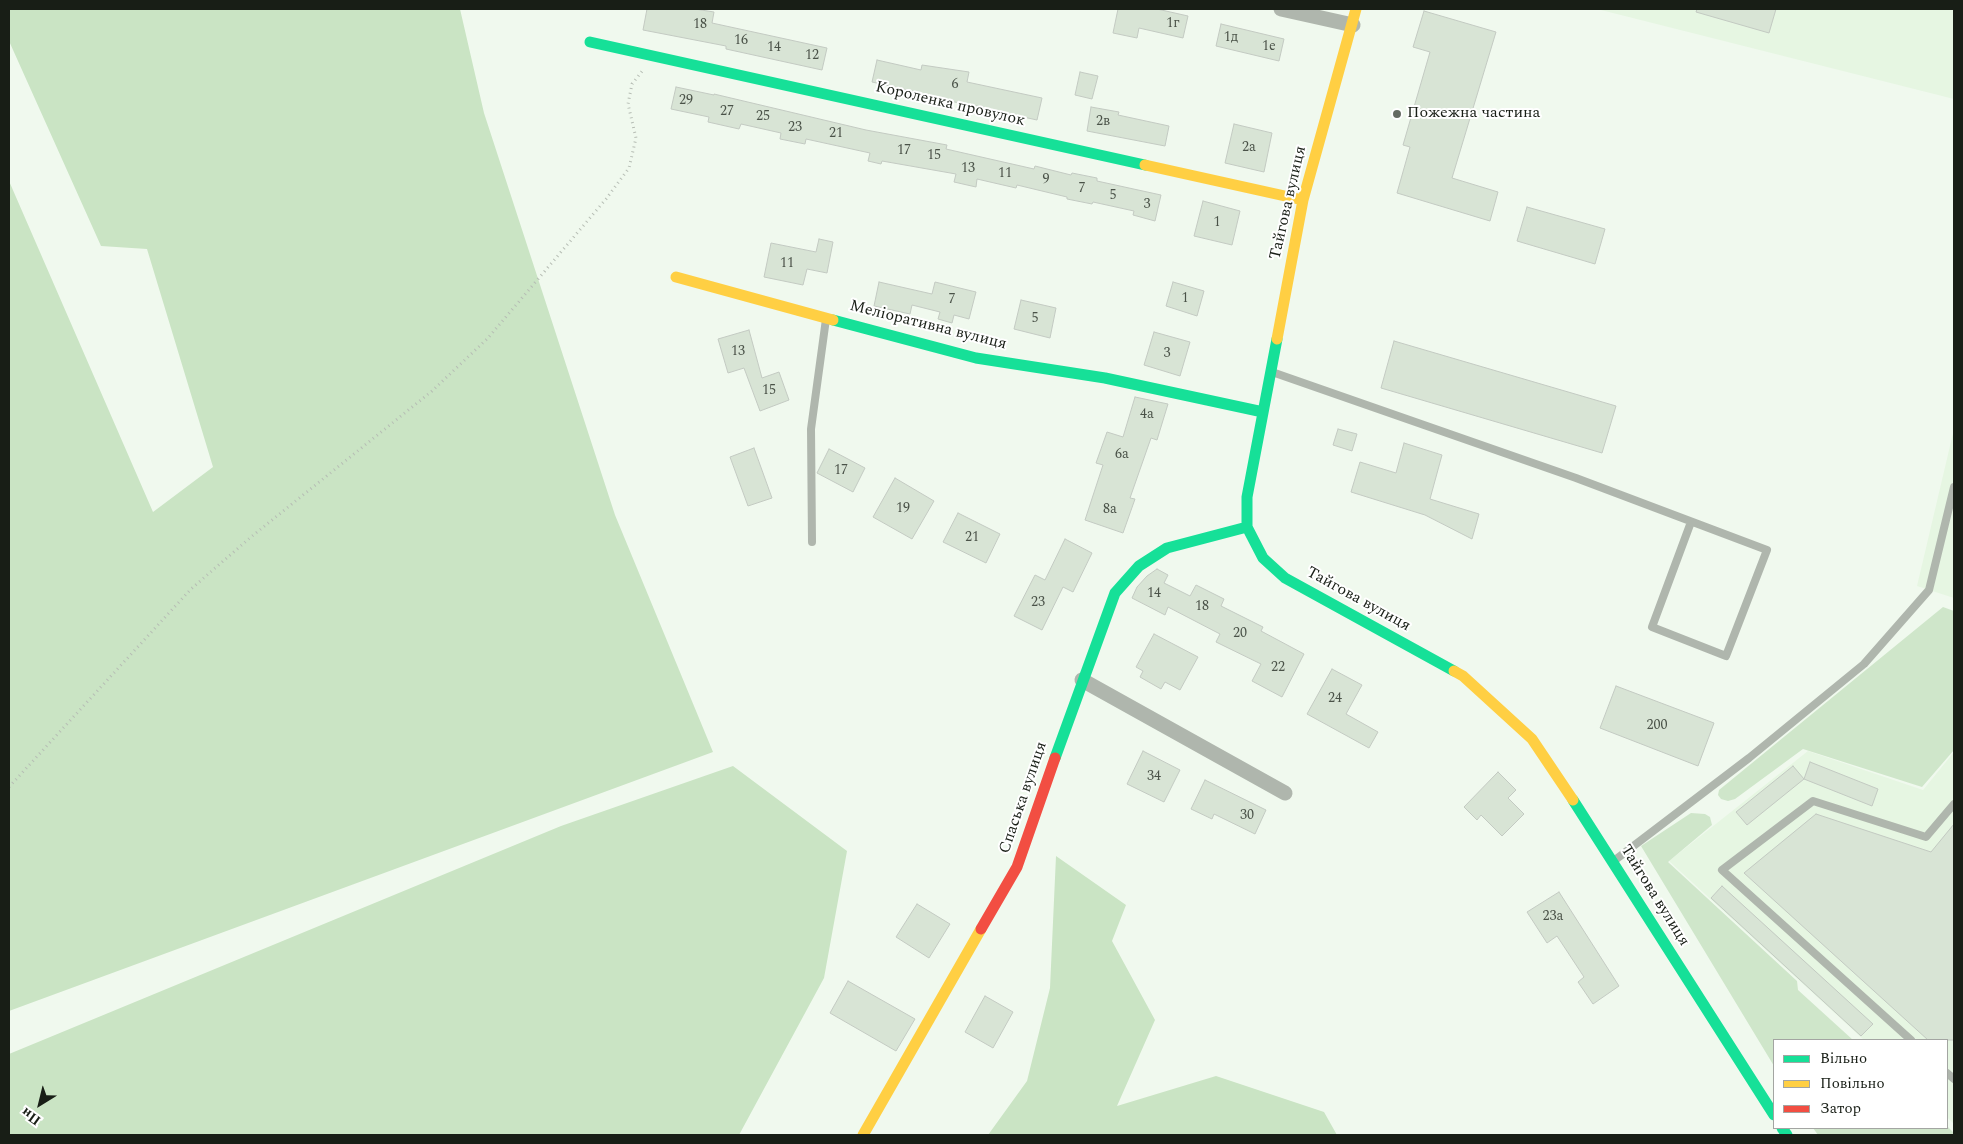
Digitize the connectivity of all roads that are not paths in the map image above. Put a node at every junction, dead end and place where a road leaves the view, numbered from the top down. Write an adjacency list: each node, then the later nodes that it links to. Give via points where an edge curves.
1 (1281, 9): 3 (street)
2 (1356, 9): 3 (street, Тайгова вулиця)
3 (1353, 25): 5 (street, Тайгова вулиця)
4 (590, 42): 5 (street, Короленка провулок)
5 (1303, 200): 8 (street, Тайгова вулиця)
6 (676, 277): 7 (street, Меліоративна вулиця)
7 (826, 317): 9 (street, Меліоративна вулиця, via 976,358 1105,378); 13 (lane, via 811,429)
8 (1270, 372): 9 (street, Тайгова вулиця); 11 (lane, via 1576,478)
9 (1262, 412): 12 (street, Тайгова вулиця, via 1247,497)
10 (1954, 487): 17 (lane, via 1930,590 1864,664 1749,758)
11 (1692, 522): 11 (lane, via 1768,550 1726,656 1652,627)
12 (1247, 527): 14 (street, Спаська вулиця, via 1167,548 1139,566 1115,593); 17 (street, Тайгова вулиця, via 1263,558 1286,578 1463,676 1532,739)
13 (812, 542)
14 (1082, 680): 15 (street); 20 (street, Спаська вулиця, via 1017,867)
15 (1285, 793)
16 (1954, 804): 18 (lane, via 1926,837 1813,800 1722,870)
17 (1613, 861): 19 (street, Тайгова вулиця)
18 (1910, 1039)
19 (1773, 1113)
20 (863, 1135)

